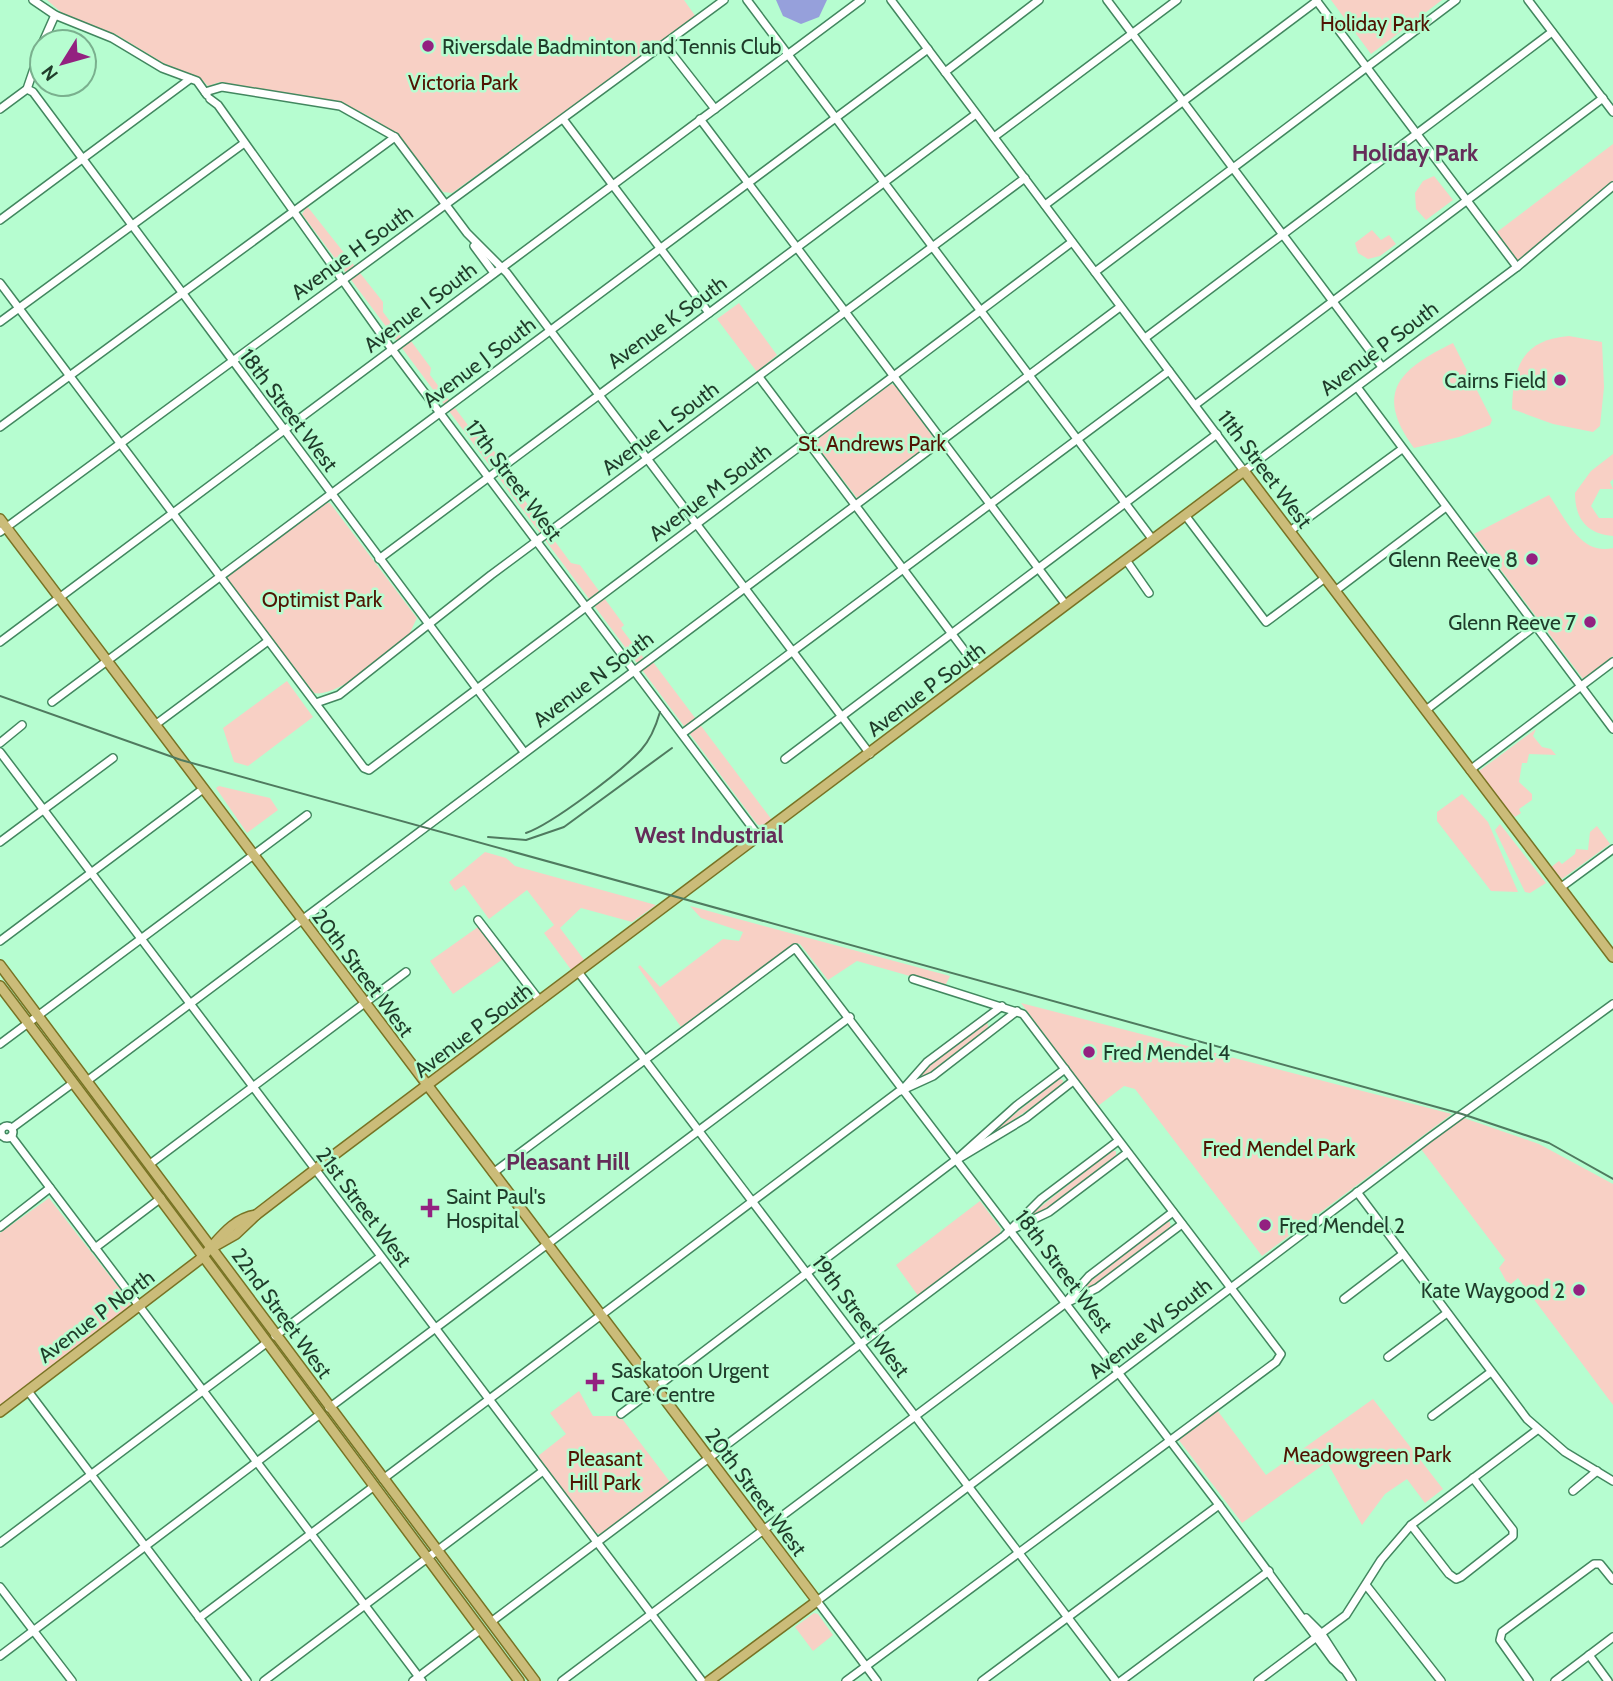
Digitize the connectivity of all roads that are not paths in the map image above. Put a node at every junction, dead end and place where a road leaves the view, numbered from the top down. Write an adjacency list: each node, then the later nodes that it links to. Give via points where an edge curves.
1 (33, 0): 12 (street, 17th Street West)
2 (724, 0): 16 (street, Avenue H South)
3 (747, 0): 18 (street)
4 (861, 0): 18 (street, Avenue I South)
5 (1039, 0): 20 (street)
6 (1107, 0): 15 (street)
7 (1177, 0): 15 (street)
8 (1317, 0): 19 (street); 25 (street)
9 (1455, 0): 19 (street)
10 (1528, 0): 14 (street)
11 (896, 2): 17 (street, 11th Street West)
12 (55, 15): 13 (street); 21 (street, 17th Street West, via 112,38)
13 (50, 28)
14 (1552, 32): 24 (street); 33 (street)
15 (1132, 34): 25 (street); 35 (street)
16 (665, 45): 26 (street); 31 (street, Avenue H South)
17 (928, 49): 20 (street, 11th Street West); 30 (street, Avenue J South)
18 (788, 54): 26 (street, Avenue I South); 30 (street)
19 (1367, 66): 33 (street); 38 (street)
20 (945, 72): 29 (street, 11th Street West)
21 (190, 79): 23 (street, 17th Street West); 37 (street)
22 (27, 89): 27 (street); 37 (street, 18th Street West)
23 (207, 95): 34 (street, via 222,86 340,106); 36 (street, 17th Street West)
24 (1603, 98): 28 (street); 44 (street)
25 (1182, 100): 38 (street); 46 (street)
26 (715, 108): 32 (street, Avenue I South)
27 (0, 109)
28 (1613, 111)
29 (976, 114): 35 (street, 11th Street West); 40 (street, Avenue K South)
30 (836, 118): 40 (street); 41 (street, Avenue J South)
31 (564, 119): 42 (street); 45 (street, Avenue H South)
32 (700, 119): 41 (street); 42 (street, Avenue I South)
33 (1417, 133): 44 (street); 51 (street)
34 (396, 137): 45 (street); 47 (street)
35 (994, 137): 39 (street, 11th Street West)
36 (243, 144): 47 (street, 17th Street West); 49 (street)
37 (83, 159): 48 (street); 49 (street, 18th Street West)
38 (1233, 167): 51 (street); 58 (street)
39 (1025, 178): 46 (street, 11th Street West); 53 (street, Avenue L South)
40 (884, 182): 53 (street); 54 (street, Avenue K South)
41 (748, 183): 54 (street); 55 (street, Avenue J South)
42 (613, 185): 55 (street); 56 (street, Avenue I South)
43 (1613, 186): 57 (street, Avenue P South)
44 (1467, 200): 57 (street); 63 (street)
45 (447, 204): 50 (street); 60 (street, Avenue H South)
46 (1045, 205): 52 (street, 11th Street West)
47 (292, 211): 60 (street, 17th Street West); 62 (street)
48 (0, 220)
49 (131, 226): 62 (street, 18th Street West); 65 (street)
50 (467, 233): 56 (street); 59 (street)
51 (1282, 234): 63 (street); 71 (street)
52 (1072, 242): 58 (street, 11th Street West); 66 (street, Avenue M South)
53 (932, 246): 66 (street); 67 (street, Avenue L South)
54 (797, 247): 67 (street); 68 (street, Avenue K South)
55 (660, 248): 68 (street); 70 (street, Avenue J South)
56 (502, 267): 59 (street, Avenue I South); 70 (street)
57 (1517, 267): 74 (street, Avenue P South)
58 (1095, 272): 64 (street, 11th Street West)
59 (494, 273): 72 (street, Avenue I South)
60 (342, 280): 72 (street, 17th Street West); 73 (street, Avenue H South)
61 (0, 283): 65 (street)
62 (181, 294): 73 (street, 18th Street West); 77 (street)
63 (1333, 301): 74 (street); 82 (street)
64 (1120, 307): 71 (street, 11th Street West); 76 (street, Avenue N South)
65 (19, 308): 69 (street); 77 (street)
66 (981, 310): 76 (street); 78 (street, Avenue M South)
67 (845, 312): 78 (street); 79 (street, Avenue L South)
68 (709, 313): 81 (street, Avenue K South)
69 (0, 322)
70 (551, 330): 81 (street); 83 (street, Avenue J South)
71 (1144, 338): 75 (street, 11th Street West)
72 (392, 349): 83 (street, 17th Street West); 85 (street, Avenue I South)
73 (231, 362): 85 (street, 18th Street West); 90 (street, Avenue H South)
74 (1382, 368): 80 (street, Avenue P South)
75 (1168, 371): 82 (street, 11th Street West); 87 (street)
76 (1029, 374): 87 (street); 88 (street, Avenue N South)
77 (69, 376): 84 (street); 90 (street)
78 (893, 376): 88 (street); 89 (street, Avenue M South)
79 (759, 377): 89 (street); 92 (street, Avenue L South)
80 (1356, 387): 91 (street); 93 (street, Avenue P South)
81 (599, 394): 92 (street); 94 (street, Avenue K South)
82 (1195, 405): 86 (street, 11th Street West)
83 (440, 412): 94 (street, 17th Street West); 95 (street, Avenue J South)
84 (0, 427)
85 (283, 431): 95 (street, 18th Street West); 100 (street, Avenue I South)
86 (1217, 434): 93 (street, 11th Street West); 96 (street)
87 (1077, 439): 96 (street); 97 (street)
88 (941, 440): 97 (street); 98 (street, Avenue N South)
89 (806, 441): 98 (street); 102 (street, Avenue M South)
90 (119, 444): 100 (street); 103 (street, Avenue H South)
91 (1402, 449): 99 (street); 104 (street)
92 (648, 458): 102 (street); 106 (street, Avenue L South)
93 (1244, 471): 101 (main road, Avenue P South); 104 (main road, 11th Street West)
94 (489, 477): 106 (street, 17th Street West); 107 (street, Avenue K South)
95 (331, 495): 107 (street, 18th Street West); 111 (street, Avenue J South)
96 (1125, 503): 105 (street); 109 (street)
97 (989, 504): 109 (street); 110 (street)
98 (855, 505): 110 (street); 113 (street, Avenue N South)
99 (1446, 507): 114 (street); 120 (street)
100 (172, 514): 111 (street); 116 (street, Avenue I South)
101 (1185, 515): 105 (main road, Avenue P South); 112 (street, via 1266,622)
102 (697, 523): 113 (street); 118 (street, Avenue M South)
103 (2, 526): 116 (main road, 20th Street West)
104 (1290, 531): 112 (main road, 11th Street West)
105 (1153, 540): 108 (main road, Avenue P South)
106 (538, 541): 118 (street, 17th Street West); 119 (street, Avenue L South)
107 (379, 559): 119 (street, 18th Street West)
108 (1126, 560): 115 (street); 117 (main road, Avenue P South)
109 (1038, 568): 117 (street); 121 (street)
110 (904, 569): 121 (street); 124 (street)
111 (220, 577): 122 (street); 125 (street, Avenue J South)
112 (1325, 578): 114 (main road, 11th Street West)
113 (745, 587): 124 (street); 127 (street, Avenue N South)
114 (1335, 591): 133 (main road, 11th Street West)
115 (1149, 593)
116 (59, 598): 123 (street, Avenue I South); 125 (main road, 20th Street West)
117 (1066, 605): 128 (main road, Avenue P South)
118 (587, 606): 127 (street, 17th Street West); 130 (street, Avenue M South)
119 (427, 623): 130 (street, 18th Street West); 132 (street, Avenue L South, via 407,644 339,695)
120 (1535, 626): 129 (street); 133 (street)
121 (951, 633): 128 (street); 134 (street)
122 (268, 641): 132 (street); 136 (street)
123 (0, 642)
124 (793, 652): 134 (street); 138 (street)
125 (106, 661): 131 (street, Avenue J South); 136 (main road, 20th Street West)
126 (1613, 662): 129 (street)
127 (635, 670): 138 (street, 17th Street West); 141 (street, Avenue N South)
128 (979, 670): 142 (main road, Avenue P South)
129 (1581, 687): 137 (street); 145 (street)
130 (476, 690): 132 (street, Avenue M South, via 369,770); 141 (street, 18th Street West)
131 (52, 702)
132 (316, 703)
133 (1426, 710): 145 (main road, 11th Street West)
134 (841, 715): 142 (street); 144 (street)
135 (22, 725): 139 (street)
136 (155, 725): 146 (main road, 20th Street West)
137 (1613, 729)
138 (683, 733): 149 (street, 17th Street West)
139 (0, 743)
140 (0, 752): 147 (street, 21st Street West)
141 (524, 752): 155 (street, Avenue N South)
142 (870, 754): 149 (main road, Avenue P South)
143 (113, 758): 147 (street)
144 (785, 759)
145 (1470, 770): 154 (main road, 11th Street West)
146 (203, 789): 152 (main road, 20th Street West); 153 (street)
147 (43, 810): 150 (street); 153 (street, 21st Street West)
148 (307, 815): 152 (street)
149 (760, 838): 163 (main road, Avenue P South)
150 (0, 842)
151 (1613, 849): 154 (street)
152 (253, 856): 155 (main road, 20th Street West); 157 (street)
153 (92, 873): 157 (street, 21st Street West); 158 (street)
154 (1560, 888): 159 (main road, 11th Street West)
155 (302, 920): 167 (main road, 20th Street West); 168 (street, Avenue N South)
156 (478, 920): 166 (street)
157 (142, 940): 168 (street, 21st Street West); 173 (street)
158 (0, 941)
159 (1609, 944): 160 (main road, 11th Street West)
160 (1613, 957)
161 (0, 965): 173 (main road, 22nd Street West)
162 (406, 972): 167 (street)
163 (579, 973): 166 (main road, Avenue P South); 178 (street, 19th Street West)
164 (913, 979): 170 (street)
165 (0, 986): 175 (main road, 22nd Street West)
166 (540, 1001): 183 (main road, Avenue P South)
167 (363, 1003): 183 (main road, 20th Street West); 184 (street)
168 (190, 1004): 180 (street, Avenue N South); 184 (street, 21st Street West)
169 (1613, 1004): 195 (street, Avenue W South)
170 (1002, 1006): 171 (street); 172 (street)
171 (1017, 1011): 176 (street); 179 (street)
172 (990, 1015): 176 (street); 185 (street, via 927,1062)
173 (38, 1016): 175 (street); 180 (main road, 22nd Street West)
174 (850, 1017): 178 (street, 18th Street West, via 795,948); 185 (street, 18th Street West); 186 (street)
175 (26, 1024): 177 (street); 182 (main road, 22nd Street West)
176 (998, 1025): 185 (street, via 933,1076)
177 (0, 1044)
178 (645, 1060): 186 (street, 19th Street West); 193 (street)
179 (1065, 1069): 181 (street); 190 (street)
180 (87, 1081): 191 (main road, 22nd Street West)
181 (1073, 1081): 188 (street); 190 (street, via 1026,1118)
182 (73, 1083): 187 (street); 196 (main road, 22nd Street West)
183 (427, 1086): 192 (main road, Avenue P South); 193 (main road, 20th Street West)
184 (253, 1087): 191 (street); 192 (street, 21st Street West)
185 (904, 1088): 190 (street, 18th Street West); 197 (street)
186 (698, 1130): 197 (street, 19th Street West); 202 (street)
187 (5, 1131): 194 (street)
188 (1118, 1141): 189 (street); 201 (street, via 1041,1199)
189 (1127, 1153): 198 (street); 201 (street, via 1049,1212)
190 (957, 1159): 201 (street, 18th Street West); 208 (street)
191 (150, 1164): 203 (main road, 22nd Street West)
192 (314, 1170): 203 (main road, Avenue P South, via 236,1234); 207 (street, 21st Street West)
193 (493, 1173): 202 (main road, 20th Street West)
194 (50, 1188): 200 (street); 204 (street)
195 (1357, 1192): 205 (street); 209 (street, Avenue W South)
196 (161, 1198): 204 (street); 206 (main road, 22nd Street West)
197 (752, 1202): 208 (street, 19th Street West); 214 (street)
198 (1173, 1212): 199 (street); 211 (street, via 1089,1276)
199 (1182, 1224): 209 (street); 211 (street, via 1097,1288)
200 (0, 1227)
201 (1011, 1230): 211 (street, 18th Street West); 218 (street)
202 (548, 1244): 214 (main road, 20th Street West); 215 (street)
203 (213, 1247): 206 (main road, Avenue P North); 216 (main road, 22nd Street West)
204 (95, 1248): 212 (street)
205 (1403, 1254): 210 (street); 213 (street)
206 (204, 1255): 212 (main road, Avenue P North); 217 (main road, 22nd Street West)
207 (380, 1257): 215 (street, 21st Street West); 216 (street)
208 (806, 1273): 218 (street, 19th Street West); 222 (street)
209 (1230, 1287): 221 (street, Avenue W South); 233 (street, via 1281,1354)
210 (1344, 1299)
211 (1066, 1303): 221 (street, 18th Street West); 230 (street)
212 (139, 1305): 223 (main road, Avenue P North); 224 (street)
213 (1447, 1313): 219 (street); 220 (street)
214 (602, 1315): 222 (main road, 20th Street West); 225 (street)
215 (435, 1328): 225 (street, 21st Street West); 226 (street)
216 (275, 1336): 226 (main road, 22nd Street West)
217 (265, 1344): 224 (street); 229 (main road, 22nd Street West)
218 (860, 1344): 230 (street, 19th Street West); 234 (street)
219 (1388, 1357)
220 (1491, 1372): 231 (street); 232 (street)
221 (1119, 1373): 233 (street, 18th Street West); 243 (street, Avenue W South)
222 (655, 1387): 228 (street); 234 (main road, 20th Street West)
223 (28, 1391): 227 (main road, Avenue P North); 238 (street)
224 (204, 1391): 235 (street); 238 (street)
225 (489, 1400): 236 (street, 21st Street West); 240 (street)
226 (330, 1408): 240 (main road, 22nd Street West)
227 (0, 1412)
228 (621, 1414)
229 (319, 1415): 235 (street); 242 (main road, 22nd Street West)
230 (915, 1416): 243 (street, 19th Street West); 247 (street)
231 (1432, 1416)
232 (1536, 1430): 237 (street); 239 (street)
233 (1170, 1440): 245 (street, 18th Street West); 253 (street)
234 (709, 1459): 247 (main road, 20th Street West); 249 (street)
235 (257, 1462): 248 (street); 251 (street)
236 (543, 1471): 249 (street, 21st Street West); 252 (street)
237 (1597, 1471): 241 (street); 244 (street)
238 (92, 1475): 250 (street); 251 (street)
239 (1473, 1478): 246 (street); 246 (street, via 1513,1536 1461,1577 1449,1574)
240 (383, 1479): 252 (main road, 22nd Street West)
241 (1613, 1481)
242 (373, 1487): 248 (street); 254 (main road, 22nd Street West)
243 (969, 1487): 253 (street, 19th Street West); 259 (street, Avenue W South)
244 (1573, 1491)
245 (1219, 1505): 255 (street, 18th Street West); 263 (street)
246 (1411, 1525): 257 (street)
247 (763, 1529): 259 (main road, 20th Street West); 261 (street)
248 (311, 1534): 260 (street); 262 (street)
249 (597, 1541): 261 (street, 21st Street West); 264 (street)
250 (0, 1543)
251 (145, 1547): 262 (street); 266 (street)
252 (437, 1550): 254 (street); 264 (main road, 22nd Street West)
253 (1018, 1552): 263 (street, 19th Street West); 271 (street)
254 (427, 1558): 260 (street); 265 (main road, 22nd Street West)
255 (1269, 1570): 267 (street, 18th Street West); 285 (street)
256 (1613, 1580): 289 (street, via 1600,1564 1594,1564 1502,1632 1500,1640)
257 (1366, 1585): 267 (street, via 1346,1615); 288 (street)
258 (0, 1587): 266 (street)
259 (817, 1601): 271 (street, 20th Street West); 280 (main road, Avenue W South)
260 (365, 1605): 272 (street); 275 (street)
261 (651, 1613): 278 (street); 279 (street, 21st Street West)
262 (199, 1618): 274 (street)
263 (1068, 1618): 283 (street); 284 (street, 19th Street West)
264 (491, 1622): 277 (main road, 22nd Street West)
265 (480, 1630): 272 (street); 276 (main road, 22nd Street West)
266 (34, 1631): 270 (street); 273 (street)
267 (1319, 1635): 286 (street); 287 (street, 18th Street West)
268 (1613, 1637): 269 (street)
269 (1589, 1655): 290 (street); 291 (street)
270 (0, 1656)
271 (866, 1666): 281 (street); 282 (street, 20th Street West)
272 (418, 1679)
273 (72, 1681)
274 (247, 1681)
275 (264, 1681)
276 (519, 1681)
277 (535, 1681)
278 (562, 1681)
279 (702, 1681)
280 (709, 1681)
281 (846, 1681)
282 (877, 1681)
283 (982, 1681)
284 (1115, 1681)
285 (1121, 1681)
286 (1258, 1681)
287 (1352, 1681)
288 (1441, 1681)
289 (1530, 1681)
290 (1555, 1681)
291 (1608, 1681)

